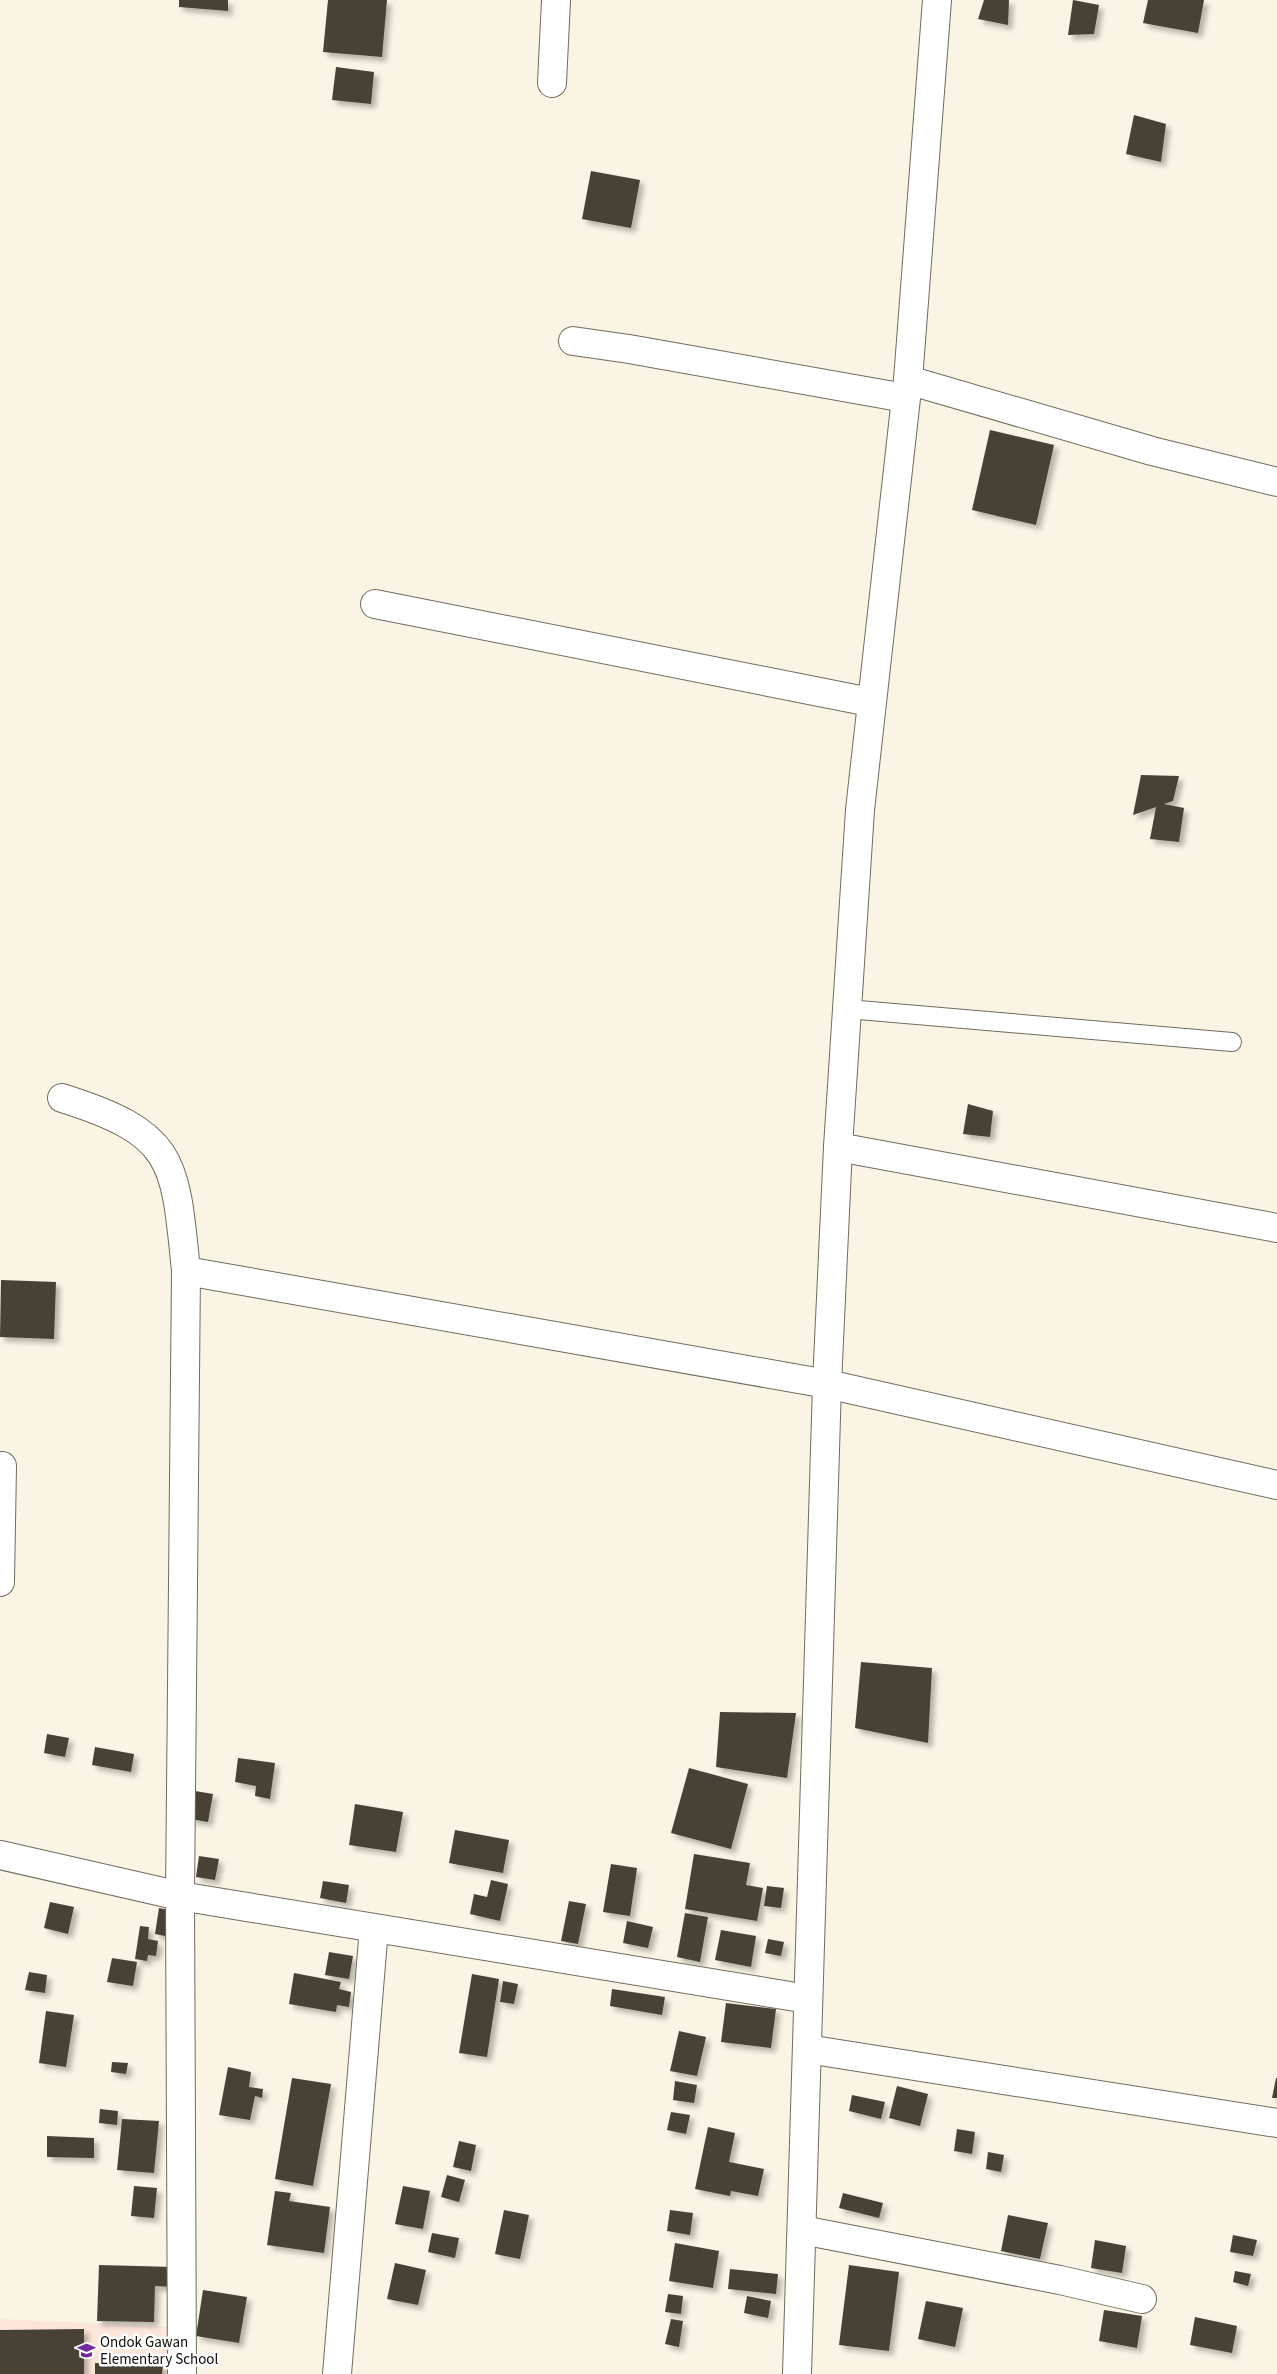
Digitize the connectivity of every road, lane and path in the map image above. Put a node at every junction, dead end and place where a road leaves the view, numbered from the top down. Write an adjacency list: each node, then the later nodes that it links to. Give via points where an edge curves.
1 (556, 0): 3 (street)
2 (937, 0): 5 (street)
3 (552, 83)
4 (573, 341): 5 (street)
5 (907, 389): 6 (street); 8 (street)
6 (1277, 482)
7 (375, 604): 8 (street)
8 (870, 702): 9 (street)
9 (846, 1009): 10 (lane); 12 (street)
10 (1232, 1042)
11 (62, 1098): 14 (street, via 102,1110 137,1128 152,1140 166,1159 174,1178 180,1211)
12 (838, 1147): 13 (street); 15 (street)
13 (1277, 1228)
14 (186, 1271): 15 (street); 20 (street)
15 (828, 1384): 17 (street); 22 (street)
16 (2, 1466): 18 (street)
17 (1277, 1484)
18 (0, 1582)
19 (0, 1855): 20 (street)
20 (180, 1896): 21 (street); 27 (street)
21 (374, 1928): 22 (street); 28 (street)
22 (808, 1999): 23 (street)
23 (807, 2049): 24 (street); 25 (street)
24 (1277, 2123)
25 (802, 2230): 26 (street); 29 (street)
26 (1142, 2299)
27 (182, 2374)
28 (337, 2374)
29 (797, 2374)

